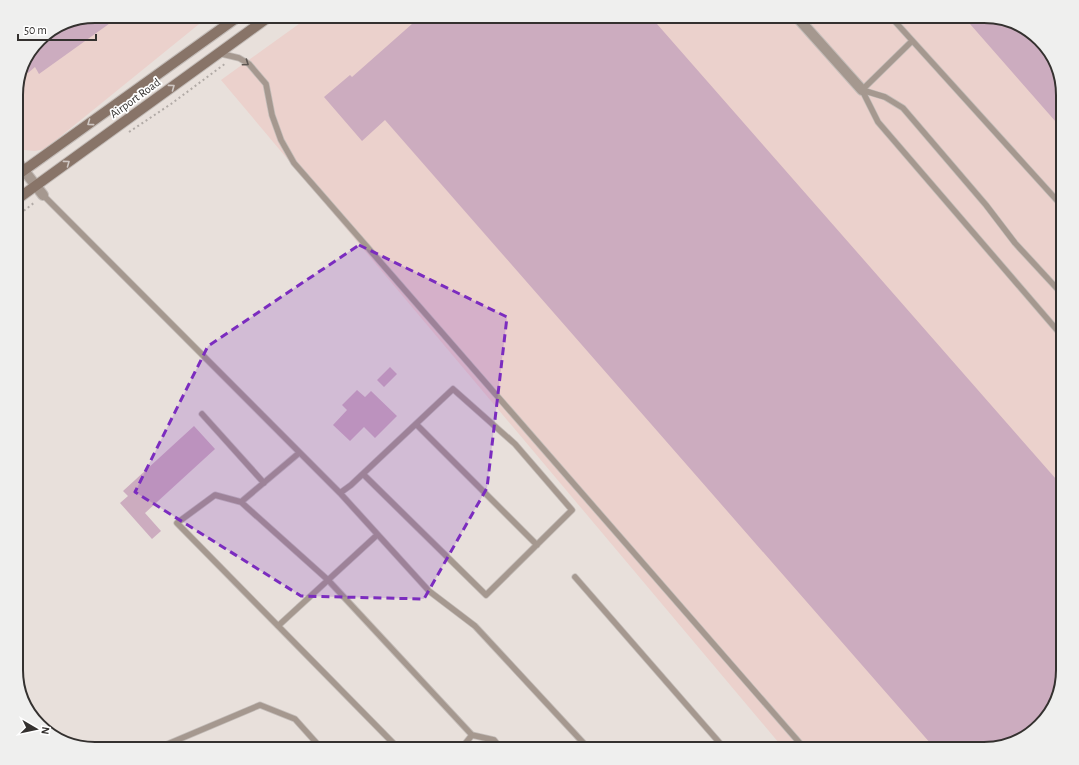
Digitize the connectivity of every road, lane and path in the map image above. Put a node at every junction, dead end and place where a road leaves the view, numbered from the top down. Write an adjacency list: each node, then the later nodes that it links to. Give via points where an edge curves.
1 (230, 23): 8 (main road, Airport Road, one-way to 8)
2 (260, 23): 6 (main road, Airport Road)
3 (802, 23): 7 (street)
4 (896, 23): 5 (lane)
5 (912, 41): 7 (lane); 10 (lane)
6 (218, 53): 8 (main road, Airport Road, one-way to 6); 33 (lane, one-way to 33, via 239,58 249,64 266,84 272,115 281,140 294,163)
7 (862, 90): 11 (lane, via 885,97 903,108 1015,243); 12 (lane, via 878,122)
8 (27, 178): 9 (street)
9 (43, 195): 15 (lane)
10 (1056, 199)
11 (1056, 287)
12 (1056, 329)
13 (202, 414): 17 (lane)
14 (416, 424): 16 (lane); 21 (lane); 21 (lane, via 453,389 515,444 572,510)
15 (299, 453): 17 (lane); 18 (lane)
16 (363, 474): 18 (lane); 21 (lane, via 486,595)
17 (264, 483): 19 (lane)
18 (340, 494): 20 (lane)
19 (241, 502): 23 (lane); 24 (lane, via 216,495 176,523)
20 (377, 535): 23 (lane); 31 (lane, via 429,591 475,626)
21 (537, 545)
22 (575, 577): 32 (lane)
23 (328, 580): 24 (lane); 25 (lane)
24 (278, 626): 28 (lane)
25 (472, 735): 29 (lane); 30 (lane)
26 (173, 742): 27 (lane, via 260,705 295,719)
27 (316, 742)
28 (392, 742)
29 (466, 742)
30 (496, 742)
31 (583, 742)
32 (719, 742)
33 (799, 742)

